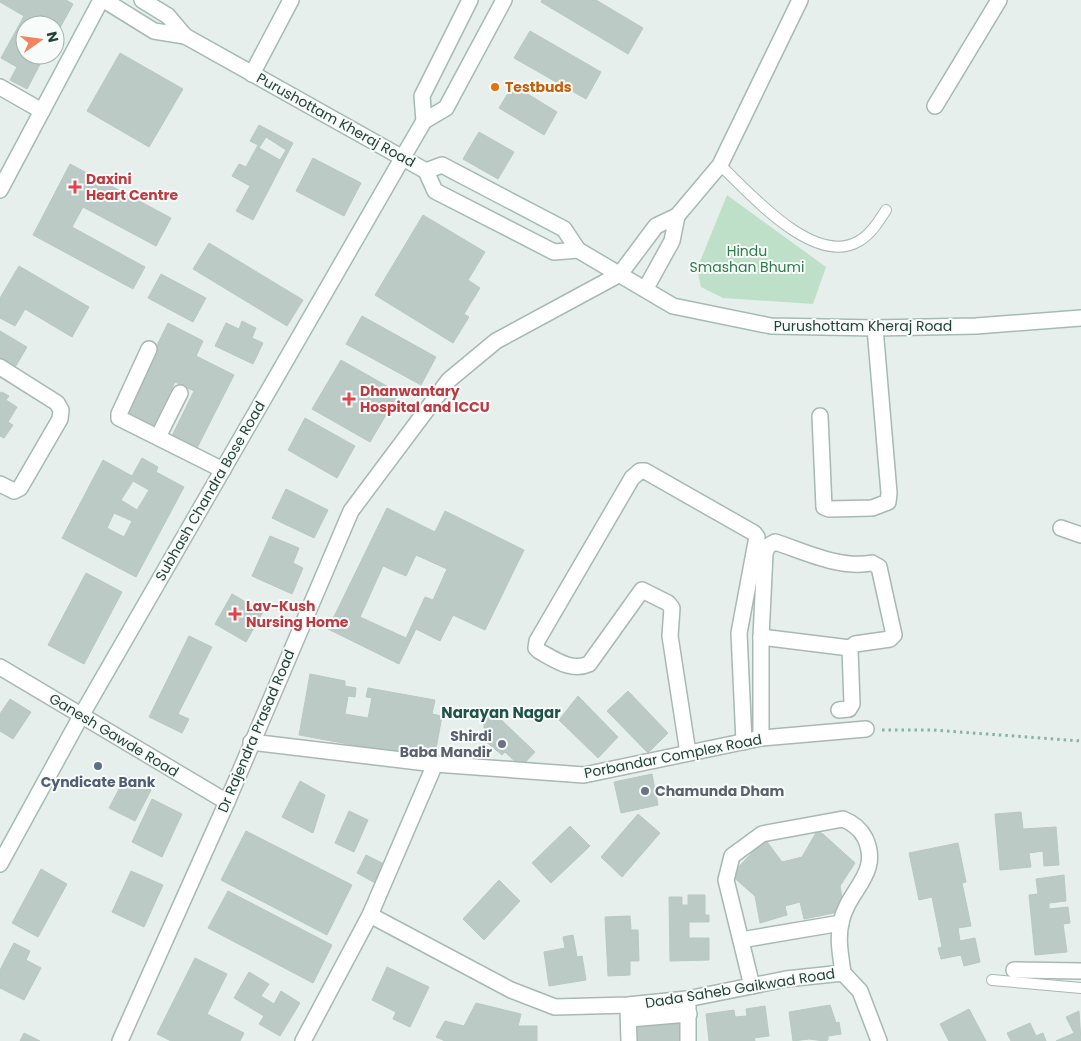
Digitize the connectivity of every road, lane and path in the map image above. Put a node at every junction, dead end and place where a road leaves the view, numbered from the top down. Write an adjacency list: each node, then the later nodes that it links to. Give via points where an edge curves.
1 (102, 0): 8 (street, via 154,31); 12 (street)
2 (142, 0): 8 (street, via 168,16)
3 (291, 0): 9 (street)
4 (470, 0): 13 (street, via 422,96)
5 (504, 0): 13 (street, Subhash Chandra Bose Road, via 446,108)
6 (800, 0): 15 (street, Dr Rajendra Prasad Road)
7 (999, 0): 11 (street)
8 (185, 36): 9 (street, Purushottam Kheraj Road)
9 (252, 74): 14 (street, Purushottam Kheraj Road)
10 (0, 87): 12 (street)
11 (935, 106)
12 (42, 111): 17 (street)
13 (424, 121): 14 (street, Subhash Chandra Bose Road)
14 (403, 157): 16 (street, Purushottam Kheraj Road); 30 (street, Subhash Chandra Bose Road)
15 (720, 165): 18 (lane, via 767,211 814,242 839,247 858,242 874,228); 19 (street, Dr Rajendra Prasad Road)
16 (426, 171): 20 (street, Purushottam Kheraj Road, via 436,191 554,252); 20 (street, via 442,165 564,228)
17 (0, 190)
18 (886, 210)
19 (677, 216): 21 (street, Dr Rajendra Prasad Road, via 656,226); 22 (street, via 672,241)
20 (578, 250): 21 (street, Purushottam Kheraj Road)
21 (620, 274): 22 (street, Purushottam Kheraj Road); 42 (street, Dr Rajendra Prasad Road, via 496,341 449,380 351,510)
22 (646, 288): 24 (street, Purushottam Kheraj Road, via 673,306 771,326)
23 (1081, 318): 24 (street, Purushottam Kheraj Road, via 976,326)
24 (875, 328): 28 (street, via 888,502 872,508 824,507)
25 (149, 349): 29 (street, via 119,418)
26 (0, 367): 31 (street, via 57,403 62,410 60,419 20,488 14,492)
27 (180, 393): 29 (street)
28 (820, 416)
29 (158, 437): 30 (street)
30 (223, 470): 38 (street, Subhash Chandra Bose Road)
31 (0, 484)
32 (1061, 528): 33 (street)
33 (1081, 535)
34 (761, 637): 35 (street); 35 (street, via 765,553 775,542 840,563 856,566 872,563 879,568 894,635 890,639 855,644); 40 (street)
35 (850, 648): 37 (street, via 852,704 849,709)
36 (0, 667): 38 (street, Ganesh Gawde Road)
37 (839, 710)
38 (81, 716): 46 (street, Ganesh Gawde Road); 47 (street, Subhash Chandra Bose Road)
39 (866, 729): 40 (street, Porbandar Complex Road); 41 (path, via 933,730)
40 (761, 738): 43 (street, Porbandar Complex Road)
41 (1081, 741)
42 (251, 742): 45 (street, Porbandar Complex Road); 46 (street, Dr Rajendra Prasad Road)
43 (744, 742): 44 (street, Porbandar Complex Road); 44 (street, via 739,633 757,537 696,499 640,471 622,495 537,641 536,648 566,665 584,666 642,590 668,603 672,608 670,636)
44 (688, 753): 45 (street, Porbandar Complex Road, via 584,775)
45 (436, 764): 48 (street)
46 (227, 802): 59 (street, Dr Rajendra Prasad Road)
47 (0, 864)
48 (370, 915): 58 (street, Dada Saheb Gaikwad Road, via 511,990 555,1007); 60 (street)
49 (841, 923): 50 (street); 50 (street, via 850,899 868,870 871,851 862,831 843,819 762,834 732,856 726,880); 53 (street, via 839,940)
50 (741, 940): 55 (street)
51 (1014, 970): 52 (street)
52 (1081, 970)
53 (843, 973): 55 (street, Dada Saheb Gaikwad Road); 63 (street, Dada Saheb Gaikwad Road, via 860,990)
54 (992, 980): 56 (lane)
55 (752, 986): 57 (street, Dada Saheb Gaikwad Road)
56 (1081, 988)
57 (688, 1007): 58 (street, Dada Saheb Gaikwad Road); 62 (street)
58 (629, 1012): 61 (street)
59 (120, 1041)
60 (303, 1041)
61 (629, 1041)
62 (688, 1041)
63 (879, 1041)

